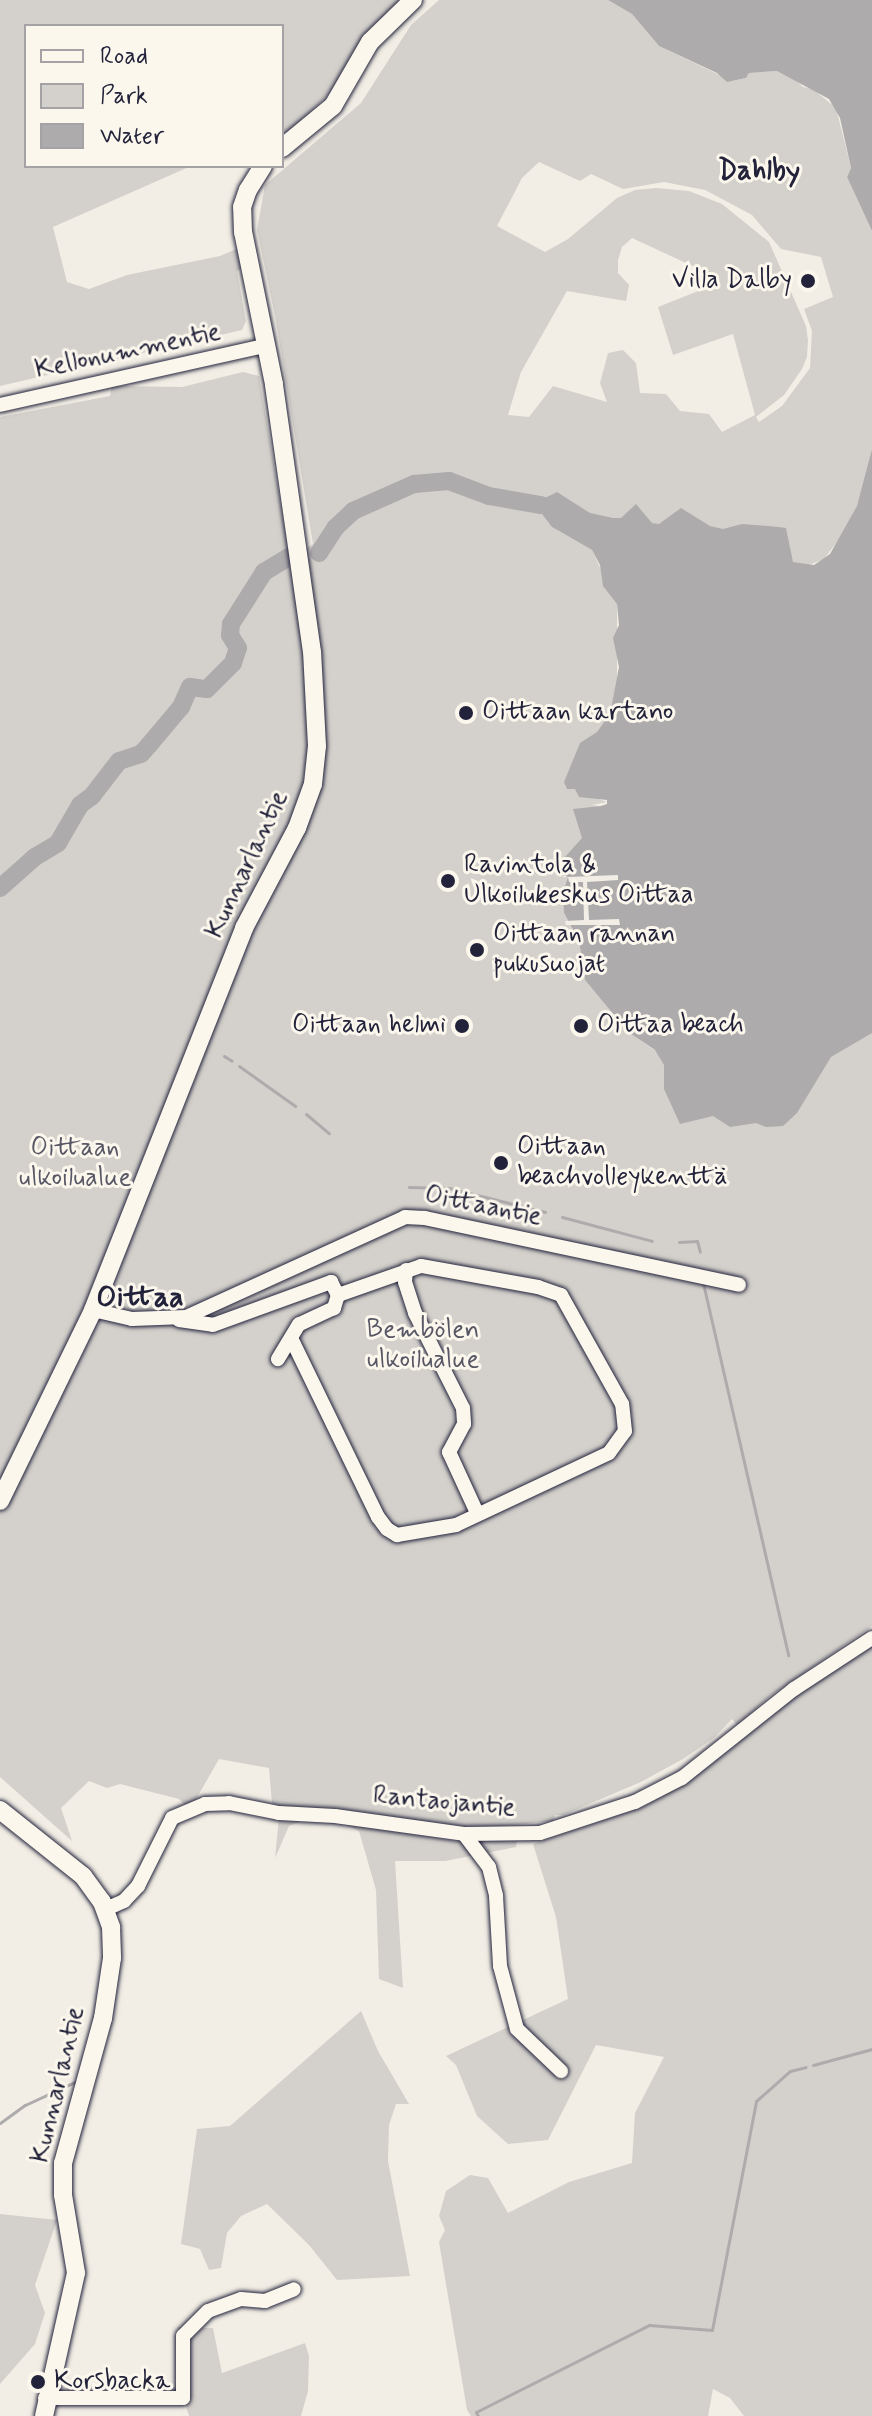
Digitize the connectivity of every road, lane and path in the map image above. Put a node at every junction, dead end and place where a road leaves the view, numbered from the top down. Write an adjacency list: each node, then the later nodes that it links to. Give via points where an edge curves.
1 (413, 0): 2 (main road, via 370,42 333,106)
2 (284, 146)
3 (262, 168): 4 (main road, Kunnarlantie, via 248,190 242,223)
4 (265, 346): 5 (street, Kellonummentie); 9 (main road, Kunnarlantie, via 312,652 317,746 313,784 297,828 244,928)
5 (0, 405)
6 (406, 1270): 8 (street); 14 (street, via 415,1313 463,1408 464,1424 449,1452); 14 (street, via 434,1267 561,1295 622,1404 625,1431 609,1453)
7 (739, 1285): 10 (street, Oittaantie, via 405,1217)
8 (338, 1295): 10 (street, via 335,1286 324,1282 226,1322); 11 (street, via 334,1308 299,1324)
9 (93, 1310): 10 (street, Oittaantie, via 132,1319); 13 (main road, Kunnarlantie)
10 (175, 1319)
11 (292, 1340): 12 (street); 14 (street, via 387,1529 397,1535 432,1531)
12 (278, 1359)
13 (0, 1501)
14 (477, 1513)
15 (872, 1638): 17 (street, Rantaojantie, via 794,1689 682,1778 635,1802 540,1833)
16 (0, 1810): 18 (main road, Kunnarlantie, via 80,1873)
17 (464, 1834): 18 (street, Rantaojantie, via 205,1804 172,1818 138,1886 124,1901); 19 (street, via 489,1867 500,1966 517,2029)
18 (106, 1909): 21 (main road, Kunnarlantie, via 111,1927 109,1985 63,2163 74,2294)
19 (561, 2071)
20 (294, 2289): 21 (street, via 265,2301 241,2299 208,2311 183,2336 183,2398)
21 (44, 2407)

